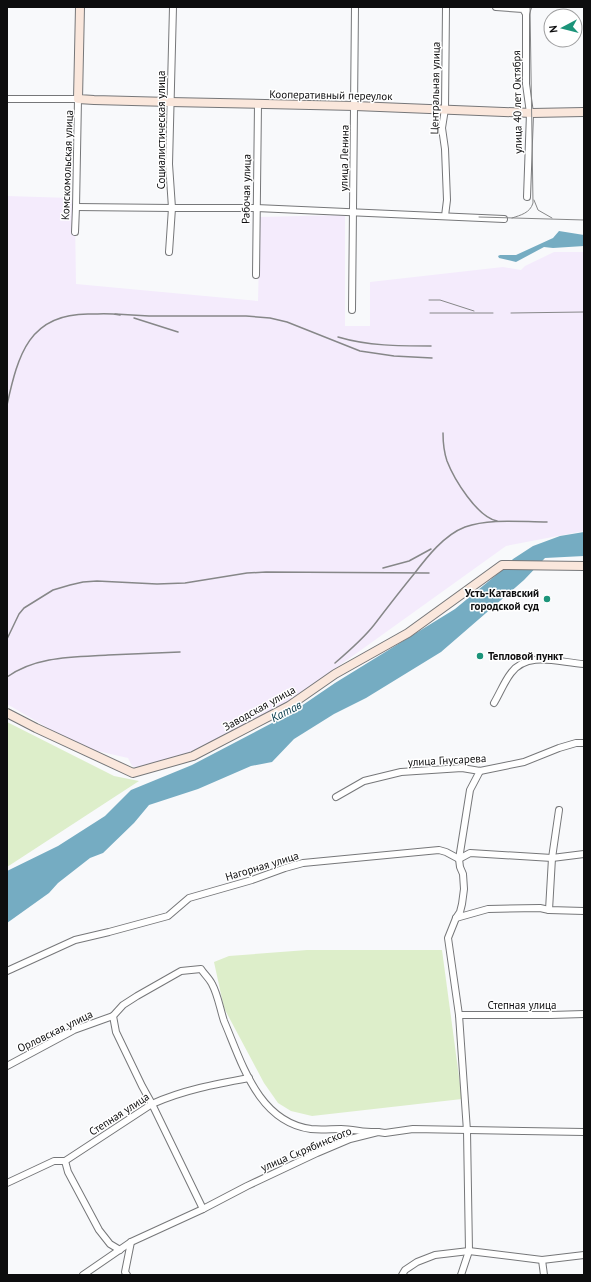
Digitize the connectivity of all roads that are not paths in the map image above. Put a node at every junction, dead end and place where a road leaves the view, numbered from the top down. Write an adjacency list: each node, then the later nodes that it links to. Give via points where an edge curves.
1 (80, 7): 9 (street)
2 (173, 7): 10 (street, Социалистическая улица)
3 (355, 7): 12 (street, улица Ленина)
4 (446, 7): 13 (street, Центральная улица)
5 (496, 7): 7 (street, via 523,9)
6 (528, 7): 7 (street, улица 40 лет Октября)
7 (526, 14): 15 (street, улица 40 лет Октября, via 526,84)
8 (7, 98): 9 (street)
9 (78, 98): 10 (street, Кооперативный переулок); 17 (street, Комскомольская улица)
10 (170, 102): 11 (street, Кооперативный переулок); 18 (street, Социалистическая улица, via 169,164)
11 (258, 104): 12 (street, Кооперативный переулок); 19 (street, Рабочая улица)
12 (355, 106): 13 (street, Кооперативный переулок); 20 (street, улица Ленина)
13 (446, 109): 15 (street, Кооперативный переулок); 21 (street, Центральная улица, via 442,128 445,150)
14 (584, 112): 15 (street, Кооперативный переулок)
15 (530, 113): 16 (street, улица 40 лет Октября)
16 (527, 197)
17 (76, 207): 18 (street); 23 (street, Комскомольская улица)
18 (172, 208): 19 (street); 24 (street, Социалистическая улица)
19 (256, 208): 20 (street); 25 (street, Рабочая улица)
20 (354, 213): 21 (street); 26 (street, улица Ленина)
21 (445, 216): 22 (street)
22 (504, 219)
23 (75, 232)
24 (169, 252)
25 (256, 275)
26 (352, 310)
27 (584, 566): 30 (street, Заводская улица, via 502,565 408,633 335,674 290,706 193,756 133,773)
28 (584, 664): 29 (street, via 551,659 522,663 511,673)
29 (494, 703)
30 (7, 713)
31 (584, 743): 32 (street, улица Гнусарева, via 559,748 524,762)
32 (480, 771): 33 (street, улица Гнусарева, via 462,768 401,772 364,780); 37 (street, via 470,790)
33 (336, 798)
34 (559, 810): 36 (street)
35 (584, 854): 36 (street)
36 (552, 858): 37 (street, via 470,853); 38 (street)
37 (459, 859): 40 (street, via 464,889 460,912); 41 (street, Нагорная улица, via 439,850 294,865 189,898 168,916 75,940)
38 (549, 910): 39 (street); 40 (street, via 488,909)
39 (584, 911)
40 (456, 918): 43 (street, via 448,938)
41 (7, 971)
42 (584, 1014): 43 (street, Степная улица)
43 (459, 1015): 48 (street)
44 (113, 1016): 45 (street, Орловская улица, via 74,1030); 46 (street, via 123,1005 181,971 201,969 212,984 224,1020); 47 (street, via 116,1032)
45 (7, 1066)
46 (249, 1078): 47 (street, Степная улица, via 212,1084 172,1095); 49 (street, via 258,1096 270,1110 292,1124 310,1129)
47 (152, 1104): 51 (street, Степная улица); 53 (street)
48 (467, 1130): 49 (street, улица Скрябинского, via 413,1129); 50 (street, улица Скрябинского); 56 (street)
49 (378, 1132): 53 (street, улица Скрябинского, via 350,1139 317,1153)
50 (584, 1132)
51 (66, 1161): 52 (street, Степная улица, via 54,1161); 55 (street, via 68,1172 99,1230 110,1244)
52 (7, 1183)
53 (203, 1210): 54 (street, улица Скрябинского)
54 (131, 1242): 55 (street, улица Скрябинского); 60 (street, via 125,1272)
55 (120, 1250): 59 (street, улица Скрябинского)
56 (468, 1251): 58 (street); 61 (street, via 435,1255 417,1262); 62 (street)
57 (584, 1255): 58 (street)
58 (542, 1260): 63 (street)
59 (83, 1275)
60 (127, 1275)
61 (402, 1275)
62 (461, 1275)
63 (544, 1275)

